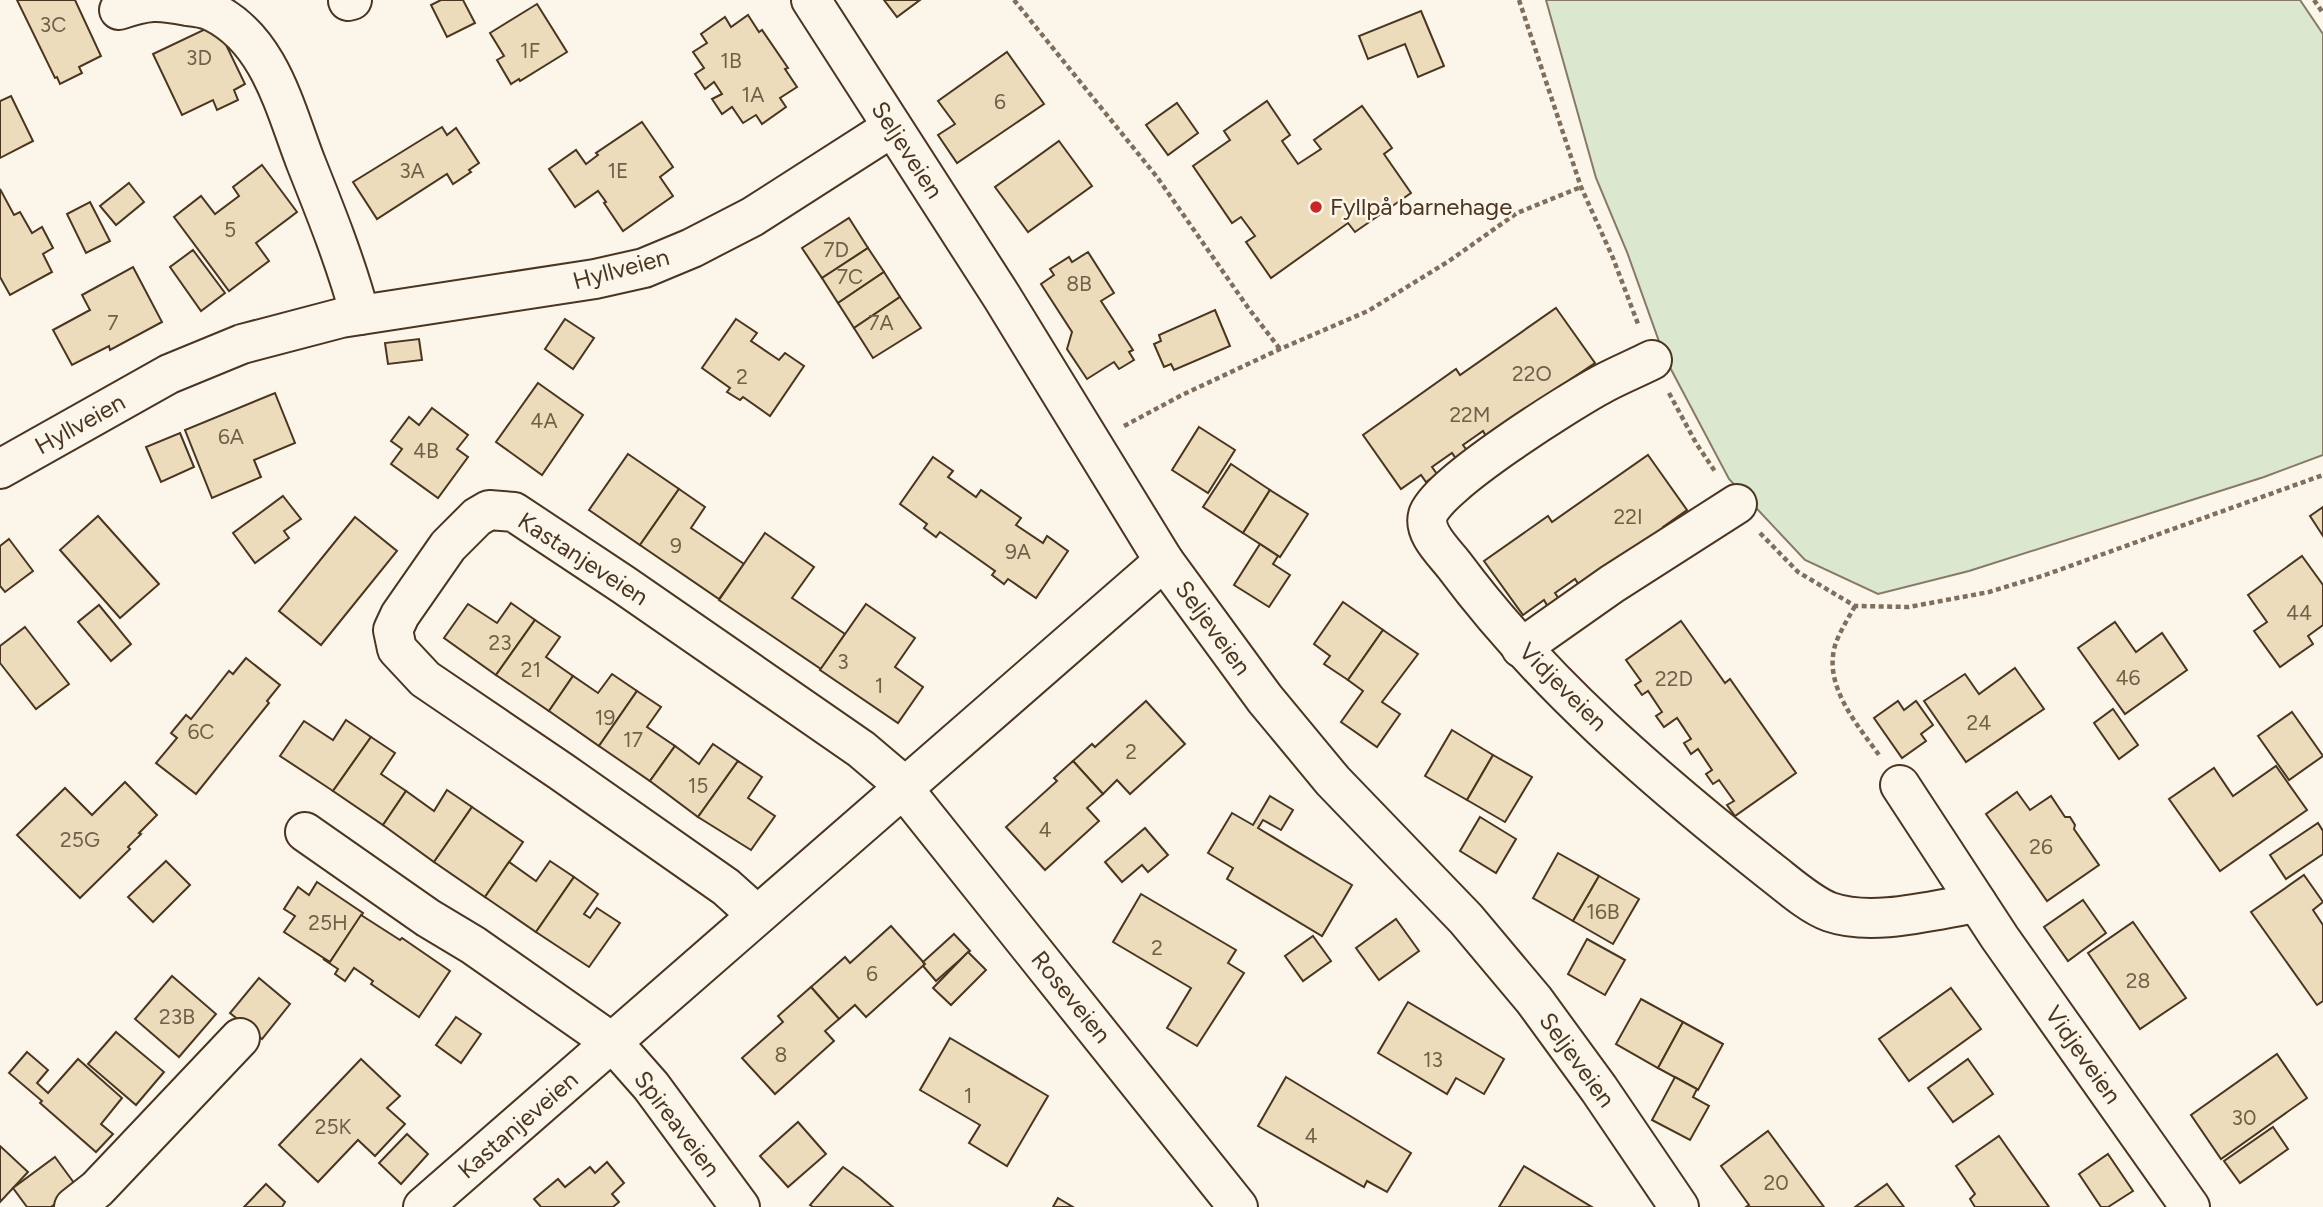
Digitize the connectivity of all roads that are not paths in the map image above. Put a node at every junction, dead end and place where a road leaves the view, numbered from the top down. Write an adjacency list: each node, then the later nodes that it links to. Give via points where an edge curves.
1 (811, 0): 3 (street, Seljeveien)
2 (119, 10): 4 (street, via 163,1 211,10 254,45 288,115 348,271)
3 (891, 128): 4 (street, Hyllveien, via 752,217 644,268); 8 (street, Seljeveien, via 1002,297)
4 (360, 315): 6 (street, Hyllveien, via 242,344 169,374)
5 (1652, 360): 9 (street, Vidjeveien, via 1603,384 1486,459 1430,509 1426,519 1432,536)
6 (0, 469)
7 (1737, 504): 9 (street)
8 (1164, 561): 11 (street, Kastanjeveien); 21 (street, Seljeveien, via 1265,699 1333,781 1466,919 1534,1000)
9 (1521, 648): 13 (street, Vidjeveien, via 1695,811 1828,912 1887,917)
10 (1900, 785): 13 (street, Vidjeveien)
11 (903, 789): 14 (street, Kastanjeveien); 14 (street, Kastanjeveien, via 861,749 514,512 489,510 477,517 448,546 400,615 393,630 397,649 435,687 726,887); 20 (street, Roseveien)
12 (305, 832): 16 (street)
13 (1977, 903): 22 (street, Vidjeveien)
14 (757, 915): 16 (street, Kastanjeveien)
15 (240, 1038): 17 (street, via 106,1180)
16 (613, 1043): 18 (street, Kastanjeveien); 19 (street, Spireaveien, via 651,1086)
17 (74, 1207)
18 (423, 1207)
19 (740, 1207)
20 (1238, 1207)
21 (1679, 1207)
22 (2190, 1207)

